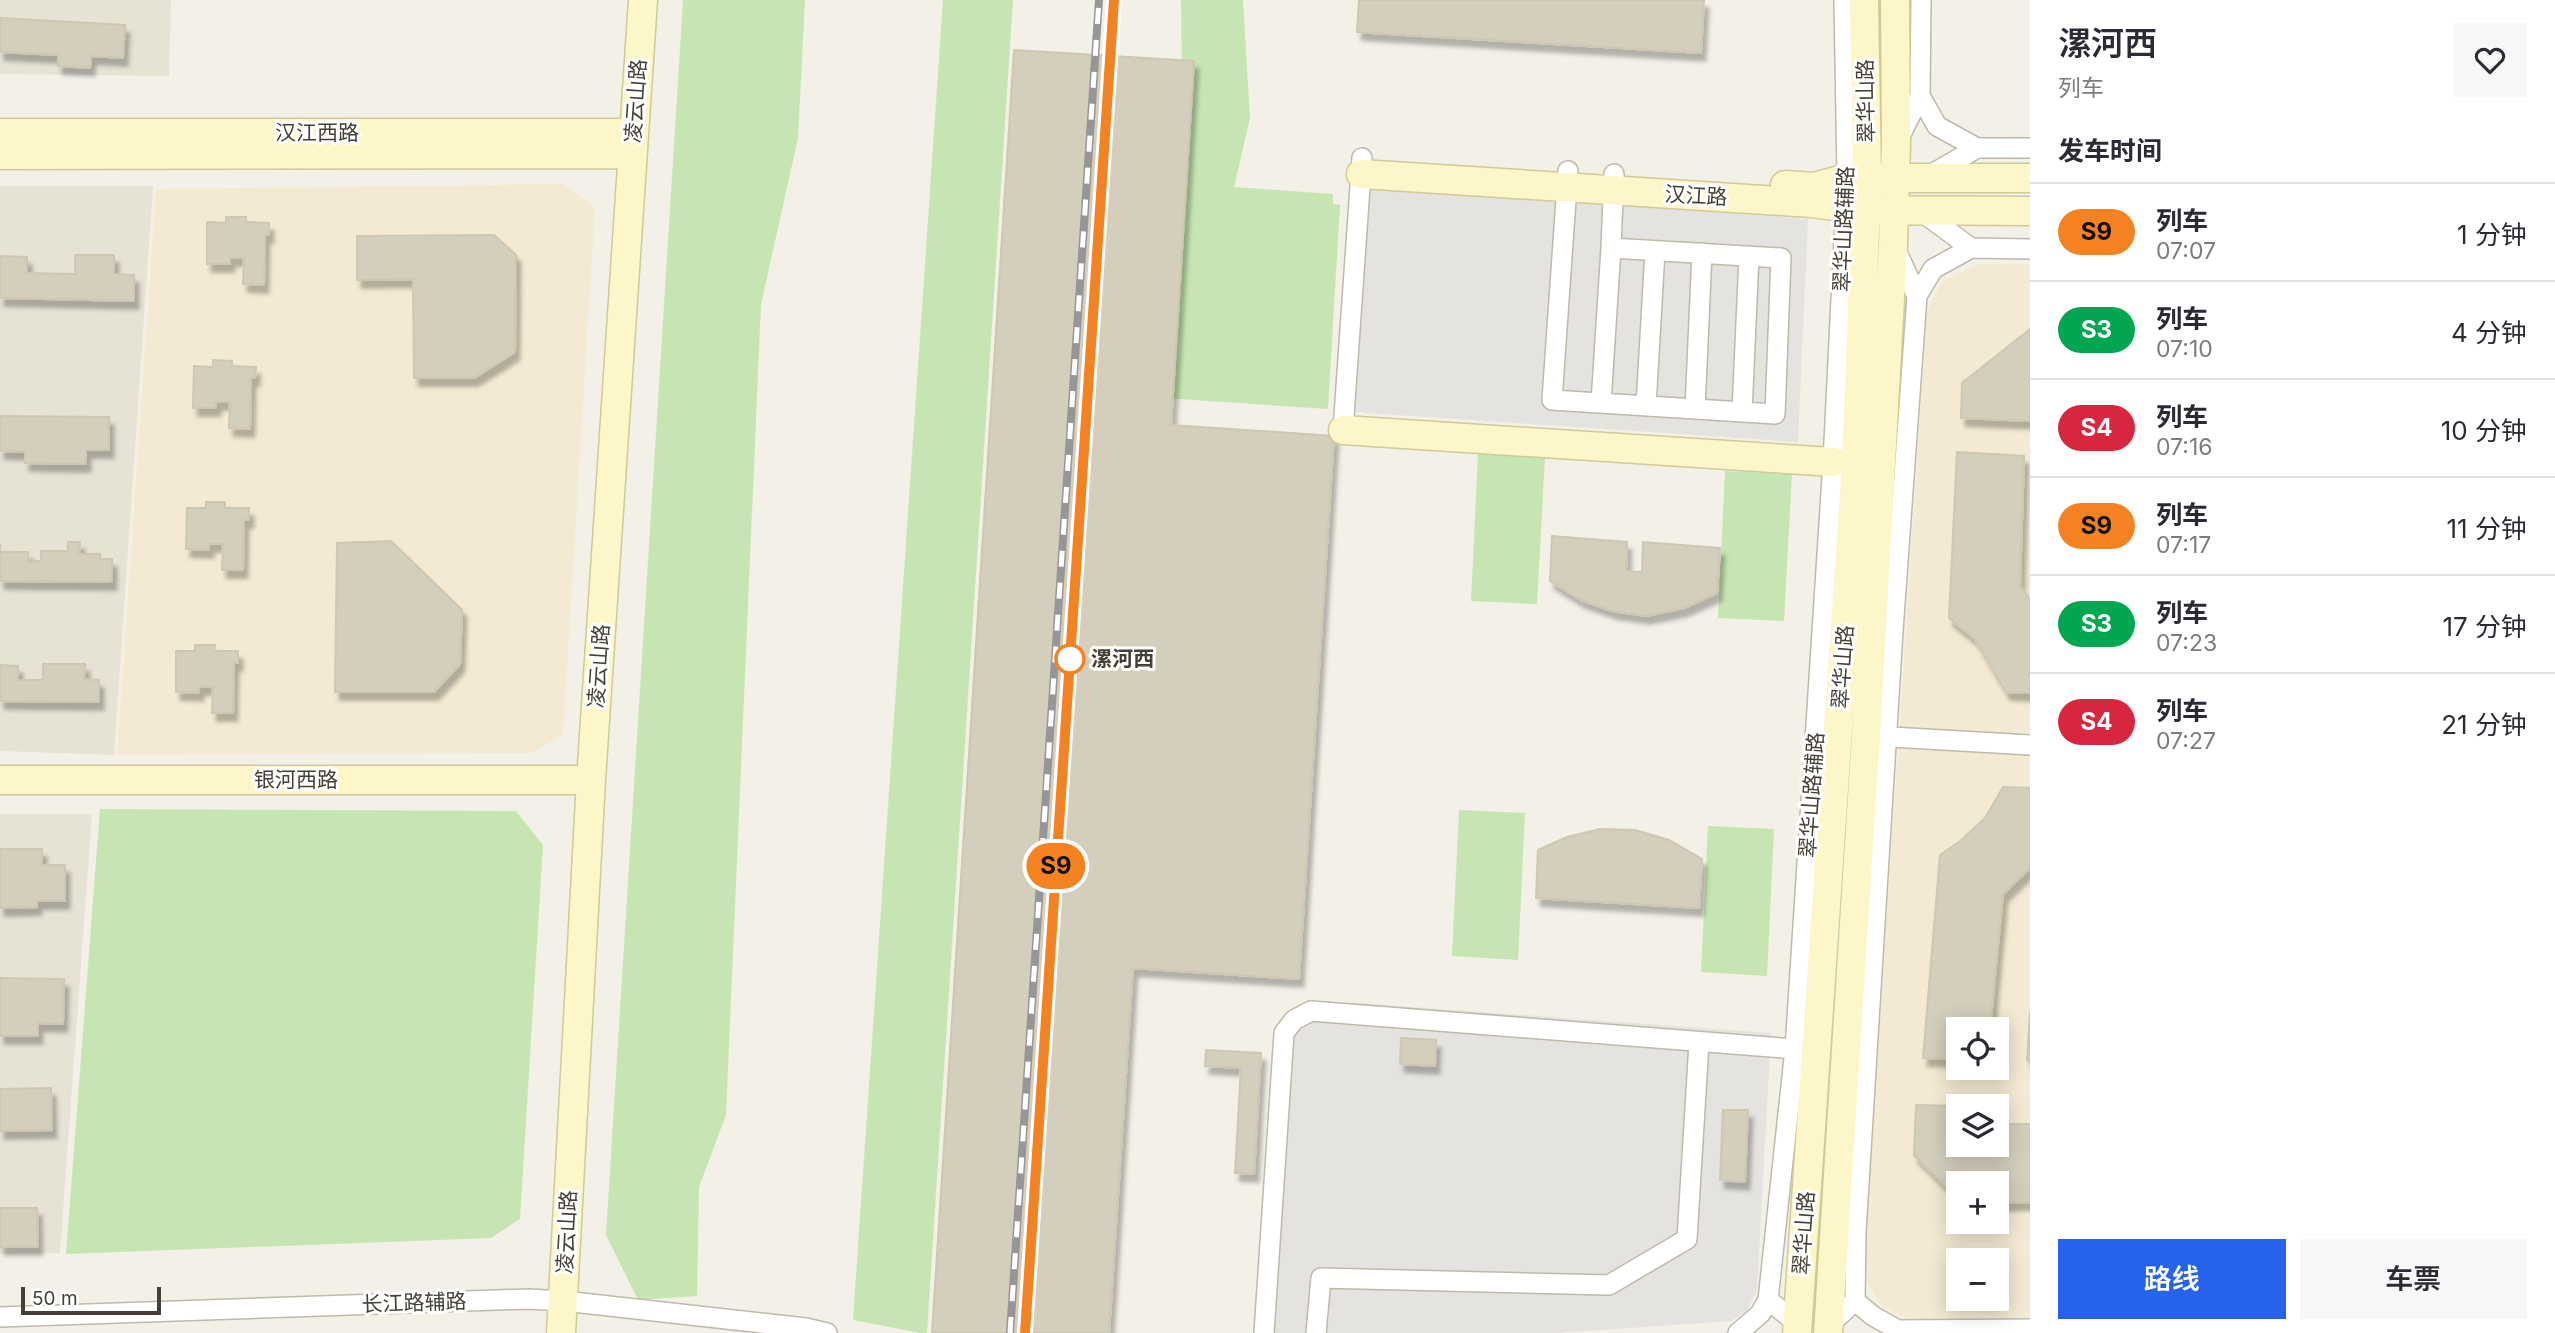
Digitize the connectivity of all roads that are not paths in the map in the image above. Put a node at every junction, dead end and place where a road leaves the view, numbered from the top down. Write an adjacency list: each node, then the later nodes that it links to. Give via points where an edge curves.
1 (643, 0): 8 (street, 凌云山路)
2 (1844, 0): 14 (street, 翠华山路辅路)
3 (1864, 0): 14 (street, 翠华山路)
4 (1895, 0): 9 (street, 翠华山路)
5 (1922, 0): 6 (street)
6 (1920, 96): 9 (street); 10 (street, via 1937,126)
7 (0, 133): 8 (street, 汉江西路)
8 (633, 144): 12 (street, 汉江西路); 39 (street, 凌云山路)
9 (1896, 144): 16 (street, 翠华山路)
10 (1977, 148): 11 (street); 16 (street)
11 (2030, 148)
12 (0, 155)
13 (1362, 166): 17 (street, 汉江路); 34 (street)
14 (1857, 178): 16 (street, 汉江路); 18 (street, 汉江路, via 1814,187); 19 (street, 翠华山路)
15 (2030, 178): 16 (street, 汉江路)
16 (1909, 179): 20 (street, 翠华山路)
17 (1567, 180): 18 (street, 汉江路); 30 (street, via 1552,400)
18 (1614, 183): 19 (street, 汉江路); 23 (street)
19 (1855, 210): 20 (street, 汉江路); 35 (street, 翠华山路辅路); 46 (street, 翠华山路, via 1856,464)
20 (1908, 211): 21 (street, 汉江路); 22 (street, 翠华山路); 24 (street)
21 (2030, 211)
22 (1893, 244): 29 (street); 36 (street, 翠华山路)
23 (1611, 248): 26 (street); 30 (street)
24 (1971, 248): 25 (street); 29 (street, via 1933,269)
25 (2030, 249)
26 (1655, 251): 27 (street); 31 (street)
27 (1702, 253): 28 (street); 32 (street)
28 (1749, 256): 33 (street); 33 (street, via 1781,258 1775,414)
29 (1917, 296): 36 (street)
30 (1601, 403): 31 (street)
31 (1646, 406): 32 (street)
32 (1695, 409): 33 (street)
33 (1742, 412)
34 (1343, 430): 35 (street)
35 (1833, 462): 41 (street, 翠华山路辅路)
36 (1876, 736): 37 (street); 44 (street); 48 (street, 翠华山路)
37 (2030, 744)
38 (0, 780): 39 (street, 银河西路)
39 (591, 780): 43 (street, 凌云山路)
40 (1699, 1042): 41 (street); 52 (street, via 1311,1011 1294,1020 1284,1033); 53 (street, via 1687,1239 1609,1285 1321,1278)
41 (1795, 1049): 42 (street, 翠华山路辅路)
42 (1768, 1300): 46 (street); 54 (street)
43 (564, 1301): 45 (street, 长江路辅路); 50 (street, 凌云山路); 51 (street, 长江路辅路)
44 (1855, 1301): 48 (street); 49 (street)
45 (0, 1317)
46 (1797, 1328)
47 (2030, 1329): 49 (street)
48 (1828, 1330)
49 (1897, 1332)
50 (561, 1333)
51 (827, 1333)
52 (1264, 1333)
53 (1316, 1333)
54 (1738, 1333)

